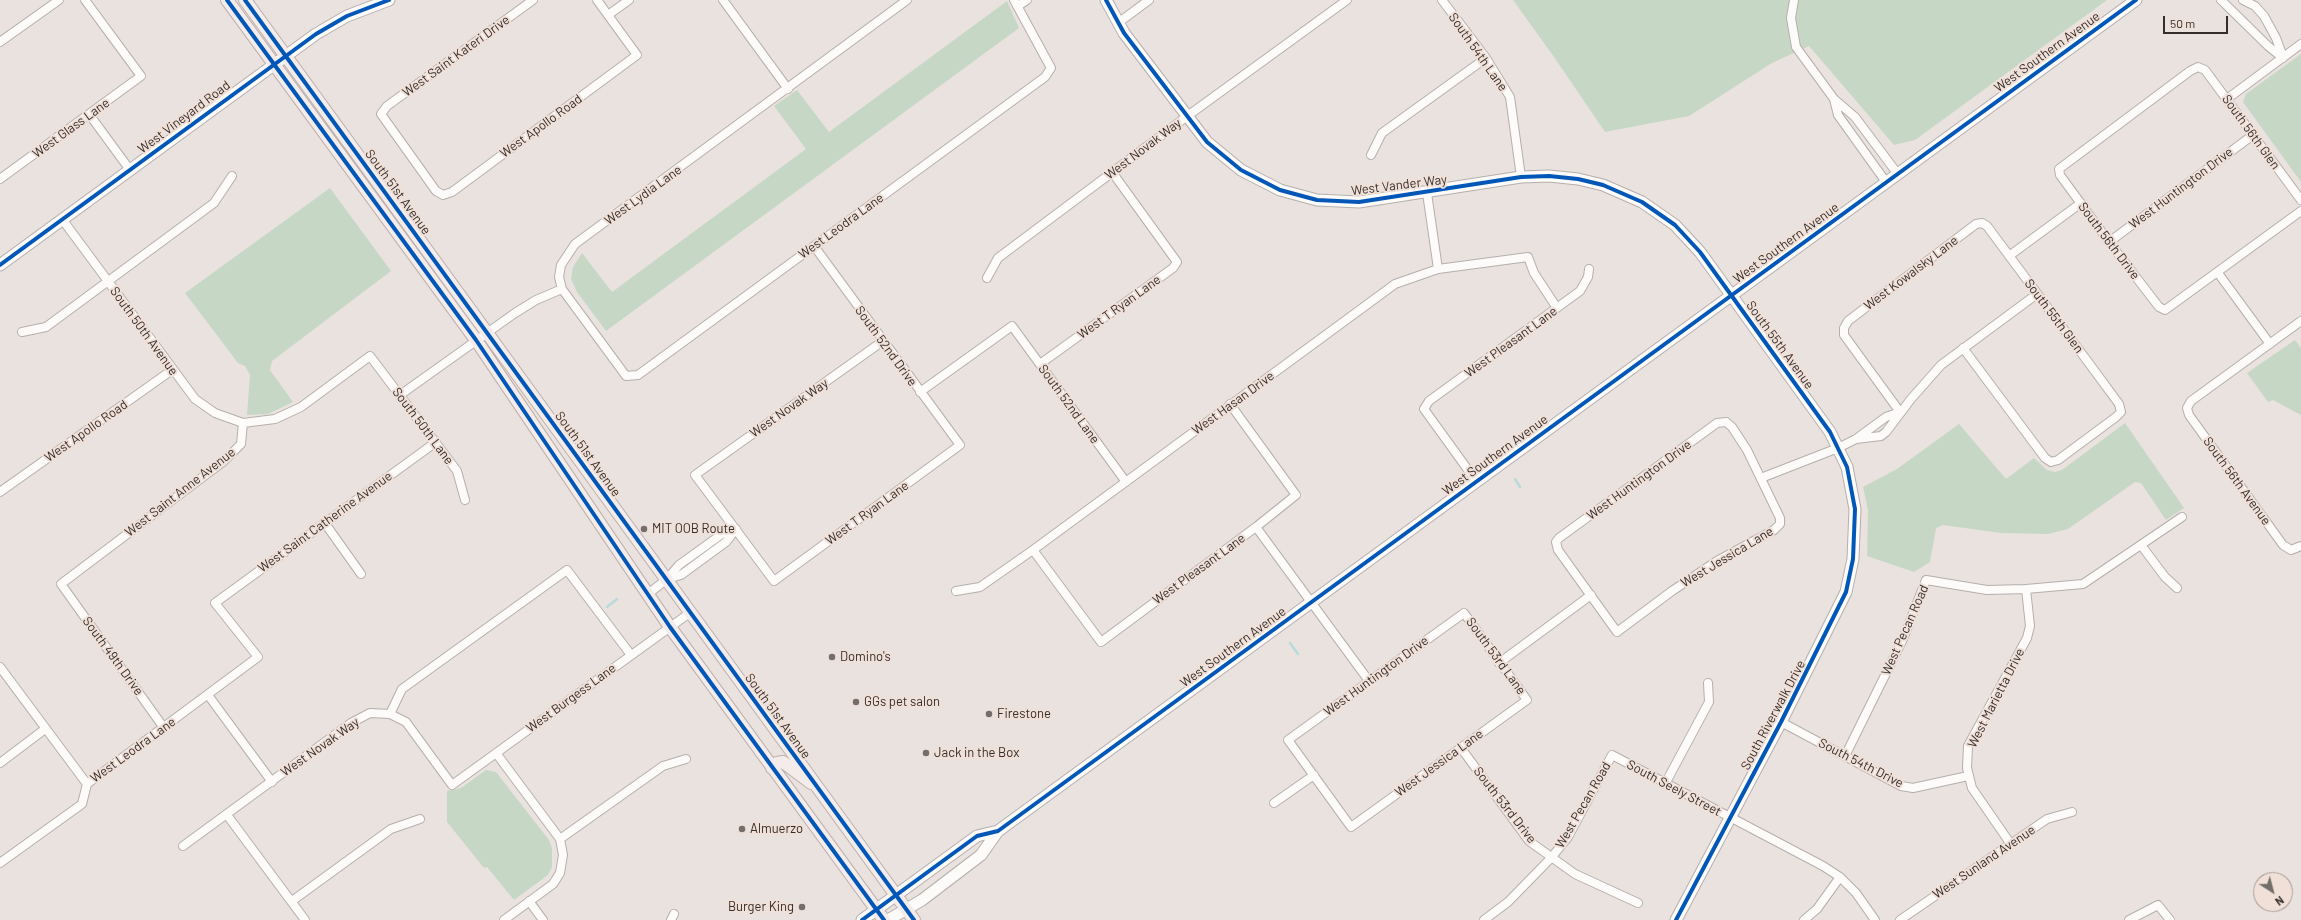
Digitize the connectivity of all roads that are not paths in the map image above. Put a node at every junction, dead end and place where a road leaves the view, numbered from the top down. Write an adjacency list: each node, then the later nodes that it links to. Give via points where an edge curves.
1 (59, 0): 23 (street)
2 (85, 0): 32 (street, West Glass Lane, via 141,76)
3 (227, 0): 28 (main road, South 51st Avenue)
4 (245, 0): 25 (main road, South 51st Avenue)
5 (388, 0): 25 (street, West Vineyard Road, via 333,23)
6 (533, 0): 47 (street, West Saint Kateri Drive, via 386,106 381,114 436,191)
7 (597, 0): 21 (street)
8 (629, 0): 21 (street)
9 (723, 0): 29 (street)
10 (907, 0): 29 (street, West Lydia Lane)
11 (1027, 0): 20 (street)
12 (1106, 0): 22 (street)
13 (1149, 0): 22 (street)
14 (1347, 0): 33 (street, West Novak Way)
15 (1442, 0): 26 (street, South 54th Lane)
16 (1794, 0): 30 (street, via 1790,18 1796,47)
17 (2136, 0): 41 (street, West Southern Avenue)
18 (2243, 0): 27 (street, via 2255,6 2264,16)
19 (2225, 2): 27 (street)
20 (1016, 3): 54 (street, West Leodra Lane, via 1051,68 1045,77)
21 (608, 15): 47 (street, West Apollo Road, via 637,55 452,192)
22 (1118, 23): 33 (street)
23 (0, 42)
24 (2301, 44): 27 (street)
25 (286, 55): 28 (street, West Vineyard Road); 68 (main road, South 51st Avenue)
26 (1486, 58): 37 (street, via 1382,133); 43 (street, South 54th Lane, via 1510,97)
27 (2283, 58): 31 (street)
28 (273, 64): 39 (street, West Vineyard Road); 69 (main road, South 51st Avenue)
29 (788, 89): 62 (street, West Lydia Lane, via 575,244 562,265 559,277)
30 (1834, 99): 34 (street, via 1849,110); 36 (street, via 1838,115)
31 (2226, 99): 35 (street, South 56th Glen); 38 (street, South 56th Glen, via 2205,70 2198,67)
32 (89, 114): 39 (street); 44 (street, West Glass Lane)
33 (1186, 117): 40 (street, West Novak Way); 46 (street, West Vander Way, via 1206,142 1229,162 1264,183 1292,194 1317,200 1359,202)
34 (1865, 130): 36 (street); 41 (street)
35 (2253, 135): 48 (street, South 56th Glen); 53 (street, West Huntington Drive)
36 (1854, 138): 45 (street)
37 (1371, 155)
38 (2059, 169): 49 (street, South 56th Drive, via 2060,175)
39 (130, 170): 51 (street, West Vineyard Road)
40 (1112, 172): 60 (street, West Novak Way, via 998,258); 73 (street, West T Ryan Lane, via 1177,262 1173,268)
41 (1897, 174): 45 (street, West Southern Avenue)
42 (232, 176): 61 (street, via 214,203)
43 (1521, 177): 46 (street, West Vander Way); 64 (street, South 55th Avenue, via 1578,178 1616,189 1642,202 1664,216 1684,234)
44 (0, 180)
45 (1886, 182): 64 (street, West Southern Avenue)
46 (1427, 193): 57 (street)
47 (443, 195)
48 (2301, 200)
49 (2081, 203): 53 (street, South 56th Drive); 55 (street)
50 (2301, 211): 59 (street)
51 (62, 219): 56 (street, West Vineyard Road); 61 (street, South 50th Avenue)
52 (1982, 223): 55 (street, South 55th Glen); 78 (street, West Kowalsky Lane, via 1976,224 1848,321 1844,328 1844,335)
53 (2109, 242): 59 (street, South 56th Drive, via 2159,307 2165,310)
54 (814, 246): 62 (street, West Leodra Lane, via 638,375 626,376); 70 (street, South 52nd Drive)
55 (2009, 256): 63 (street, South 55th Glen)
56 (0, 265)
57 (1438, 269): 65 (street, West Hasan Drive, via 1528,257 1534,273); 77 (street, West Hasan Drive, via 1394,284)
58 (1589, 269): 65 (street, West Pleasant Lane, via 1588,277 1580,291)
59 (2218, 273): 71 (street)
60 (987, 278)
61 (108, 281): 67 (street, via 46,327); 74 (street, South 50th Avenue)
62 (562, 289): 68 (street, via 536,300)
63 (2037, 294): 72 (street); 72 (street, South 55th Glen, via 2119,404 2120,412 2116,418 2058,460 2051,462 2045,458)
64 (1732, 295): 85 (street, South 55th Avenue, via 1819,415); 87 (street, West Southern Avenue)
65 (1557, 308): 87 (street, West Pleasant Lane, via 1429,401 1424,409)
66 (2301, 321): 71 (street)
67 (22, 332)
68 (488, 332): 69 (street); 100 (main road, South 51st Avenue)
69 (476, 340): 76 (street); 105 (main road, South 51st Avenue)
70 (883, 341): 75 (street, South 52nd Drive); 95 (street, West Novak Way, via 695,475)
71 (2270, 344): 97 (street, South 56th Avenue, via 2191,401 2187,408 2189,415 2278,539 2291,550)
72 (1963, 348): 78 (street, via 1927,379)
73 (1040, 364): 75 (street, South 52nd Lane, via 1012,326); 88 (street, South 52nd Lane)
74 (172, 370): 79 (street, South 50th Avenue, via 195,399 215,413); 89 (street, West Apollo Road)
75 (920, 392): 84 (street, South 52nd Drive)
76 (400, 395): 79 (street, South 50th Lane, via 370,356 301,407 275,419); 83 (street, South 50th Lane)
77 (1230, 404): 88 (street, West Hasan Drive); 94 (street, West Pleasant Lane, via 1296,495)
78 (1900, 412): 80 (street); 81 (street)
79 (243, 422): 101 (street, West Saint Anne Avenue, via 241,444 224,461)
80 (1879, 422): 81 (street); 82 (street)
81 (1886, 432): 82 (street, via 1881,436)
82 (1856, 439): 85 (street)
83 (436, 442): 90 (street, South 50th Lane, via 457,471); 93 (street, West Saint Catherine Avenue)
84 (960, 445): 95 (street, West T Ryan Lane, via 774,581)
85 (1838, 448): 86 (street); 91 (street, South 55th Avenue, via 1850,480)
86 (1761, 478): 106 (street, West Jessica Lane, via 1780,518 1780,524 1774,530 1717,561 1617,632); 106 (street, West Huntington Drive, via 1732,427 1726,422 1716,423 1558,538 1558,550)
87 (1476, 481): 107 (street, West Southern Avenue)
88 (1126, 482): 98 (street, West Hasan Drive)
89 (0, 492)
90 (465, 500)
91 (1855, 509): 120 (street, South Riverwalk Drive, via 1853,559 1846,592)
92 (2182, 517): 96 (street, West Pecan Road)
93 (324, 522): 99 (street); 112 (street, West Saint Catherine Avenue, via 215,603)
94 (1256, 527): 98 (street, West Pleasant Lane, via 1101,642); 107 (street)
95 (736, 529): 100 (street, via 722,534 679,565)
96 (2141, 545): 102 (street, via 2164,577); 103 (street, West Pecan Road, via 2083,584)
97 (2301, 546)
98 (1033, 550): 104 (street, West Hasan Drive, via 980,587)
99 (362, 574)
100 (667, 580): 105 (street); 108 (main road, South 51st Avenue)
101 (61, 584): 121 (street, South 49th Drive)
102 (2177, 588)
103 (2026, 589): 126 (street, West Pecan Road, via 1987,590 1926,580 1903,639); 131 (street, West Marietta Drive, via 2030,626 1968,746)
104 (956, 591)
105 (648, 594): 110 (main road, South 51st Avenue)
106 (1590, 595): 113 (street)
107 (1311, 602): 115 (street); 141 (street, West Southern Avenue)
108 (691, 612): 110 (street, West Burgess Lane); 135 (main road, South 51st Avenue)
109 (1464, 613): 113 (street, South 53rd Lane); 115 (street, West Huntington Drive)
110 (670, 627): 111 (street, West Burgess Lane); 129 (main road, South 51st Avenue)
111 (631, 654): 119 (street, via 567,570 402,689); 124 (street, West Burgess Lane)
112 (258, 657): 117 (street, West Leodra Lane)
113 (1499, 663): 118 (street, South 53rd Lane)
114 (0, 667): 122 (street)
115 (1369, 681): 130 (street, West Huntington Drive, via 1288,740)
116 (1708, 683): 134 (street, via 1709,702)
117 (208, 695): 121 (street, West Leodra Lane); 132 (street)
118 (1527, 700): 123 (street, West Jessica Lane)
119 (390, 714): 124 (street, West Burgess Lane, via 406,722 452,785); 132 (street, West Novak Way, via 370,713 350,723)
120 (1781, 722): 126 (street, South 54th Drive); 139 (street, South Riverwalk Drive)
121 (164, 728): 133 (street, West Leodra Lane)
122 (45, 729): 128 (street); 133 (street)
123 (1461, 748): 130 (street, West Jessica Lane, via 1351,827); 145 (street, South 53rd Drive, via 1529,841)
124 (496, 753): 142 (street)
125 (1612, 755): 134 (street, South Seely Street); 145 (street, West Pecan Road, via 1568,837)
126 (1845, 756): 131 (street, South 54th Drive, via 1902,786 1913,788)
127 (686, 759): 142 (street, via 663,766)
128 (0, 763)
129 (772, 768): 135 (main road, via 783,762); 153 (main road, South 51st Avenue)
130 (1314, 775): 136 (street)
131 (1968, 776): 143 (street, West Marietta Drive, via 1972,788)
132 (272, 782): 138 (street, West Novak Way)
133 (87, 784): 146 (street, West Leodra Lane, via 82,804)
134 (1665, 784): 139 (street, South Seely Street)
135 (820, 790): 148 (main road, South 51st Avenue)
136 (1274, 803)
137 (2072, 812): 143 (street, West Sunland Avenue, via 2047,819)
138 (227, 815): 144 (street, West Novak Way); 149 (street)
139 (1730, 817): 147 (street, South Seely Street); 162 (street, South Riverwalk Drive)
140 (420, 819): 149 (street, via 390,829)
141 (998, 831): 148 (street, West Southern Avenue, via 977,836); 152 (street, West Southern Avenue, via 981,855 922,900)
142 (560, 840): 150 (street, via 563,855 557,878)
143 (2010, 843): 165 (street, West Sunland Avenue)
144 (183, 846)
145 (1551, 858): 151 (street, South 53rd Drive, via 1575,874); 161 (street, West Pecan Road, via 1508,902)
146 (0, 863)
147 (1840, 877): 163 (street, via 1817,909); 164 (street, South Seely Street, via 1856,893)
148 (896, 895): 152 (main road, South 51st Avenue); 153 (street, West Southern Avenue)
149 (292, 901): 154 (street)
150 (530, 901): 155 (street); 156 (street)
151 (1638, 903)
152 (906, 909): 159 (street, West Southern Avenue); 160 (main road, South 51st Avenue)
153 (876, 910): 157 (street, West Southern Avenue); 158 (main road, South 51st Avenue)
154 (305, 920)
155 (504, 920)
156 (543, 920)
157 (862, 920)
158 (884, 920)
159 (888, 920)
160 (914, 920)
161 (1484, 920)
162 (1676, 920)
163 (1804, 920)
164 (1875, 920)
165 (1900, 920)
166 (2128, 920): 167 (street, via 2158,905)
167 (2170, 920)

